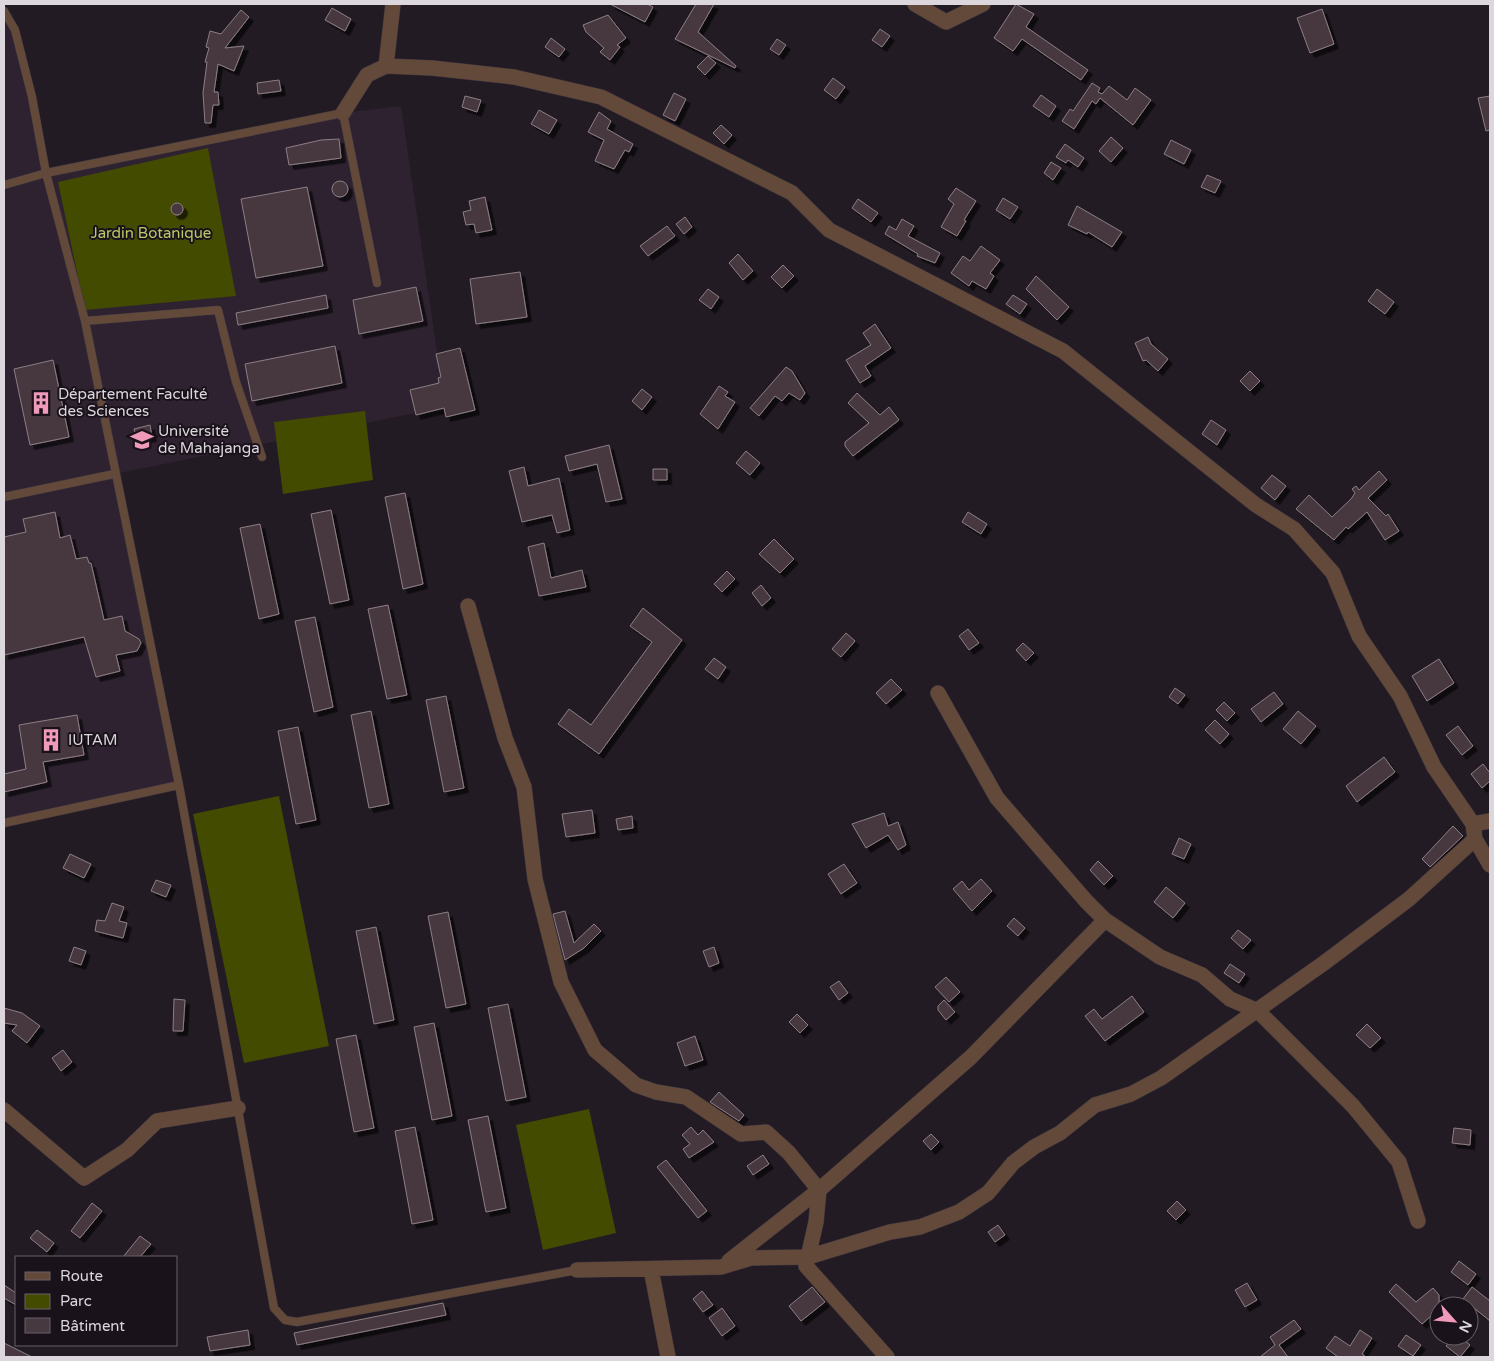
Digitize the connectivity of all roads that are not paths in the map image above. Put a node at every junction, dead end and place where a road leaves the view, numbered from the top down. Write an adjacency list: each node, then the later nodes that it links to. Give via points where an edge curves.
1 (394, 4): 5 (street)
2 (915, 4): 3 (street, via 946,22)
3 (983, 4)
4 (4, 11): 7 (lane, via 15,30)
5 (386, 66): 6 (street, via 367,75); 19 (street, via 514,77 601,96 792,193 829,230 1063,350 1256,505 1294,529 1333,573 1360,636 1400,696 1434,767)
6 (344, 113): 7 (lane); 9 (lane)
7 (46, 172): 8 (lane); 10 (lane)
8 (4, 185)
9 (377, 283)
10 (85, 320): 11 (lane, via 218,310 236,382); 12 (lane)
11 (262, 457)
12 (114, 474): 13 (lane); 16 (lane)
13 (4, 497)
14 (468, 606): 26 (street, via 505,738 524,787 535,879 561,982 595,1050 636,1084 686,1098 741,1134 766,1132)
15 (938, 693): 22 (street, via 996,798)
16 (180, 785): 18 (lane); 24 (lane)
17 (1490, 821): 19 (street)
18 (4, 823)
19 (1473, 824): 20 (street)
20 (1475, 839): 21 (street); 23 (street, via 1409,899)
21 (1490, 865)
22 (1106, 920): 23 (street, via 1160,957 1202,975 1230,999); 26 (street, via 971,1057)
23 (1258, 1011): 27 (street, via 1353,1106 1399,1162); 28 (street, via 1161,1078 1131,1094 1096,1105 1013,1163 988,1193 959,1212 920,1227 890,1232)
24 (238, 1108): 25 (street, via 157,1121 127,1150 84,1178); 31 (lane, via 274,1308 285,1320 296,1322)
25 (4, 1110)
26 (819, 1190): 28 (street); 29 (street)
27 (1418, 1221)
28 (808, 1256): 29 (street, via 751,1258); 33 (street, via 806,1266)
29 (721, 1267): 30 (street)
30 (651, 1269): 31 (street); 32 (street)
31 (577, 1270)
32 (668, 1357)
33 (886, 1357)

